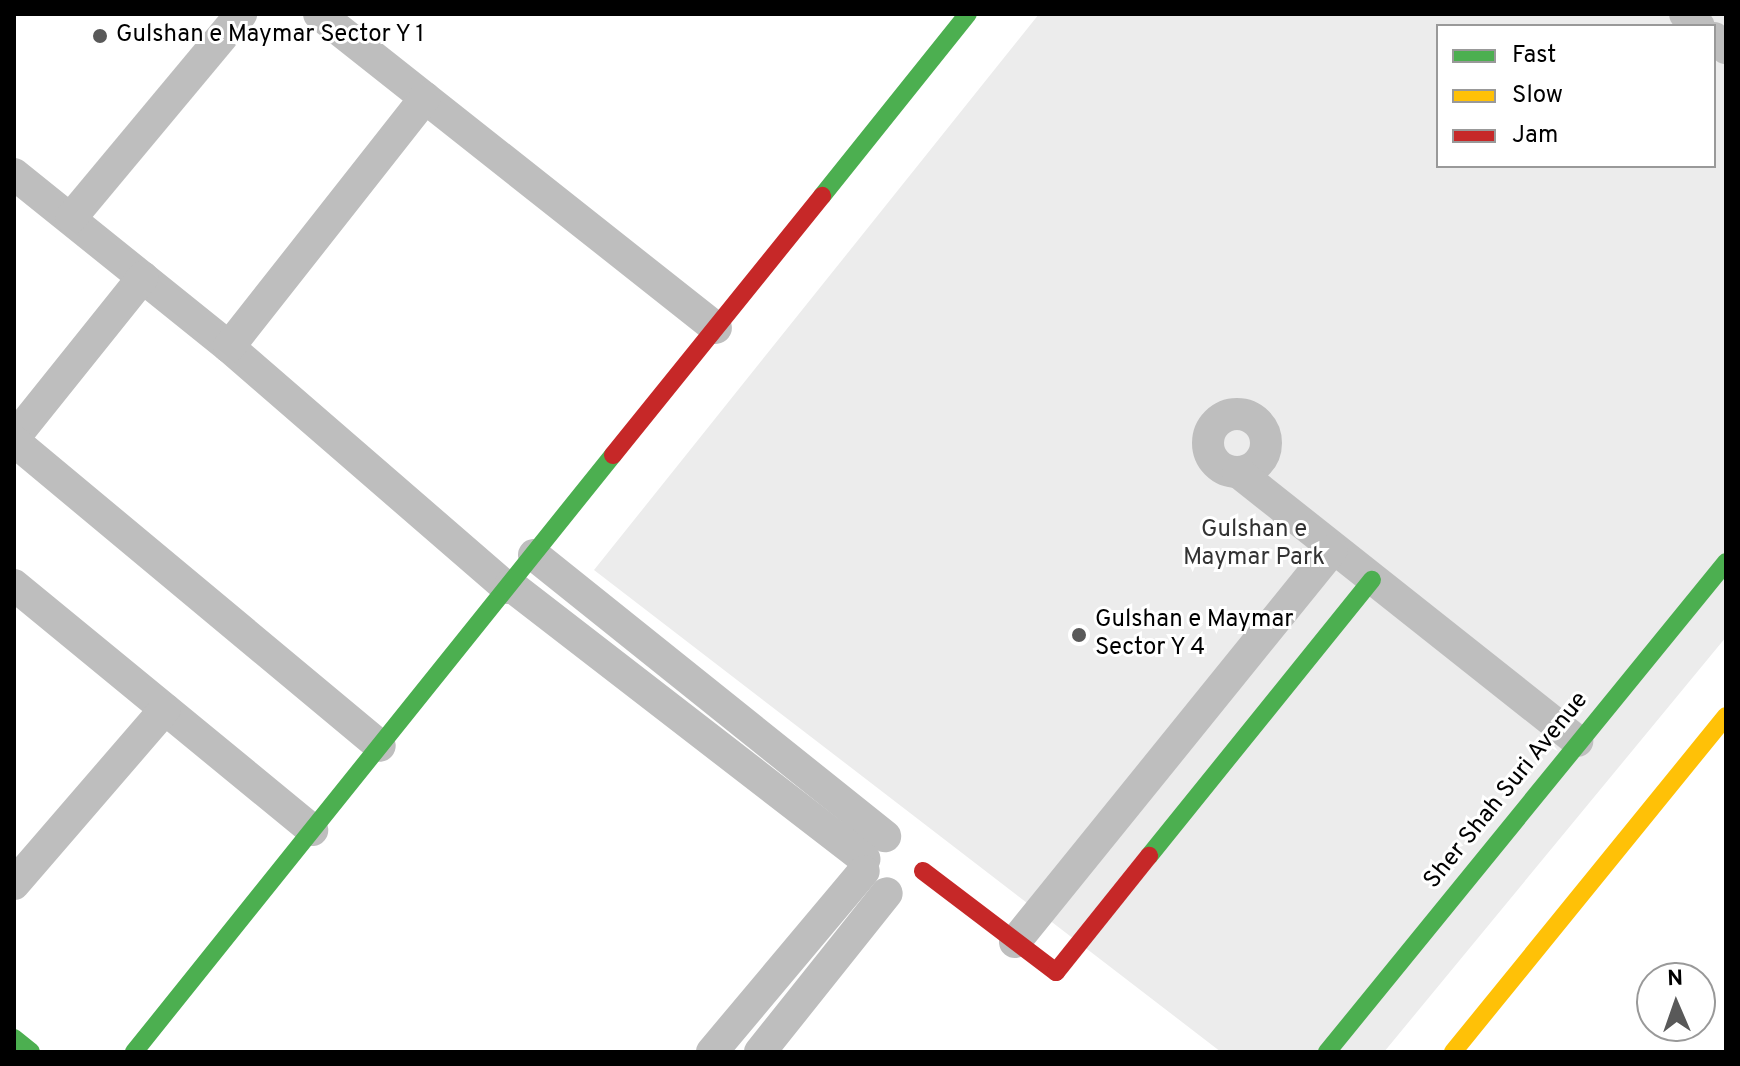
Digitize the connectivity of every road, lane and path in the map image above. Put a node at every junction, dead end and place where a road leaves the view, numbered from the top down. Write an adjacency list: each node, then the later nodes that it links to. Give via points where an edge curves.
1 (241, 14): 6 (street)
2 (319, 14): 4 (street)
3 (965, 15): 8 (street)
4 (425, 98): 8 (street); 9 (street)
5 (14, 174): 6 (street)
6 (71, 218): 7 (street)
7 (143, 277): 9 (street); 10 (street)
8 (716, 328): 13 (street)
9 (229, 347): 17 (street)
10 (14, 439): 21 (street)
11 (1238, 472): 12 (street)
12 (1332, 550): 15 (street); 26 (street)
13 (534, 555): 17 (street); 23 (street)
14 (1726, 562): 20 (street, Sher Shah Suri Avenue)
15 (1372, 580): 20 (street); 26 (street, via 1056,972)
16 (14, 585): 18 (street)
17 (509, 586): 21 (street); 23 (street)
18 (165, 709): 22 (street); 25 (street)
19 (1726, 716): 33 (street)
20 (1577, 741): 32 (street, Sher Shah Suri Avenue)
21 (380, 746): 22 (street)
22 (312, 830): 28 (street)
23 (875, 865): 24 (street, via 915,885); 24 (street, via 900,835 914,843); 30 (street); 31 (street)
24 (923, 871): 26 (street)
25 (14, 884)
26 (1015, 942)
27 (14, 1038): 29 (street)
28 (149, 1047)
29 (31, 1052)
30 (712, 1052)
31 (760, 1052)
32 (1327, 1052)
33 (1453, 1052)

